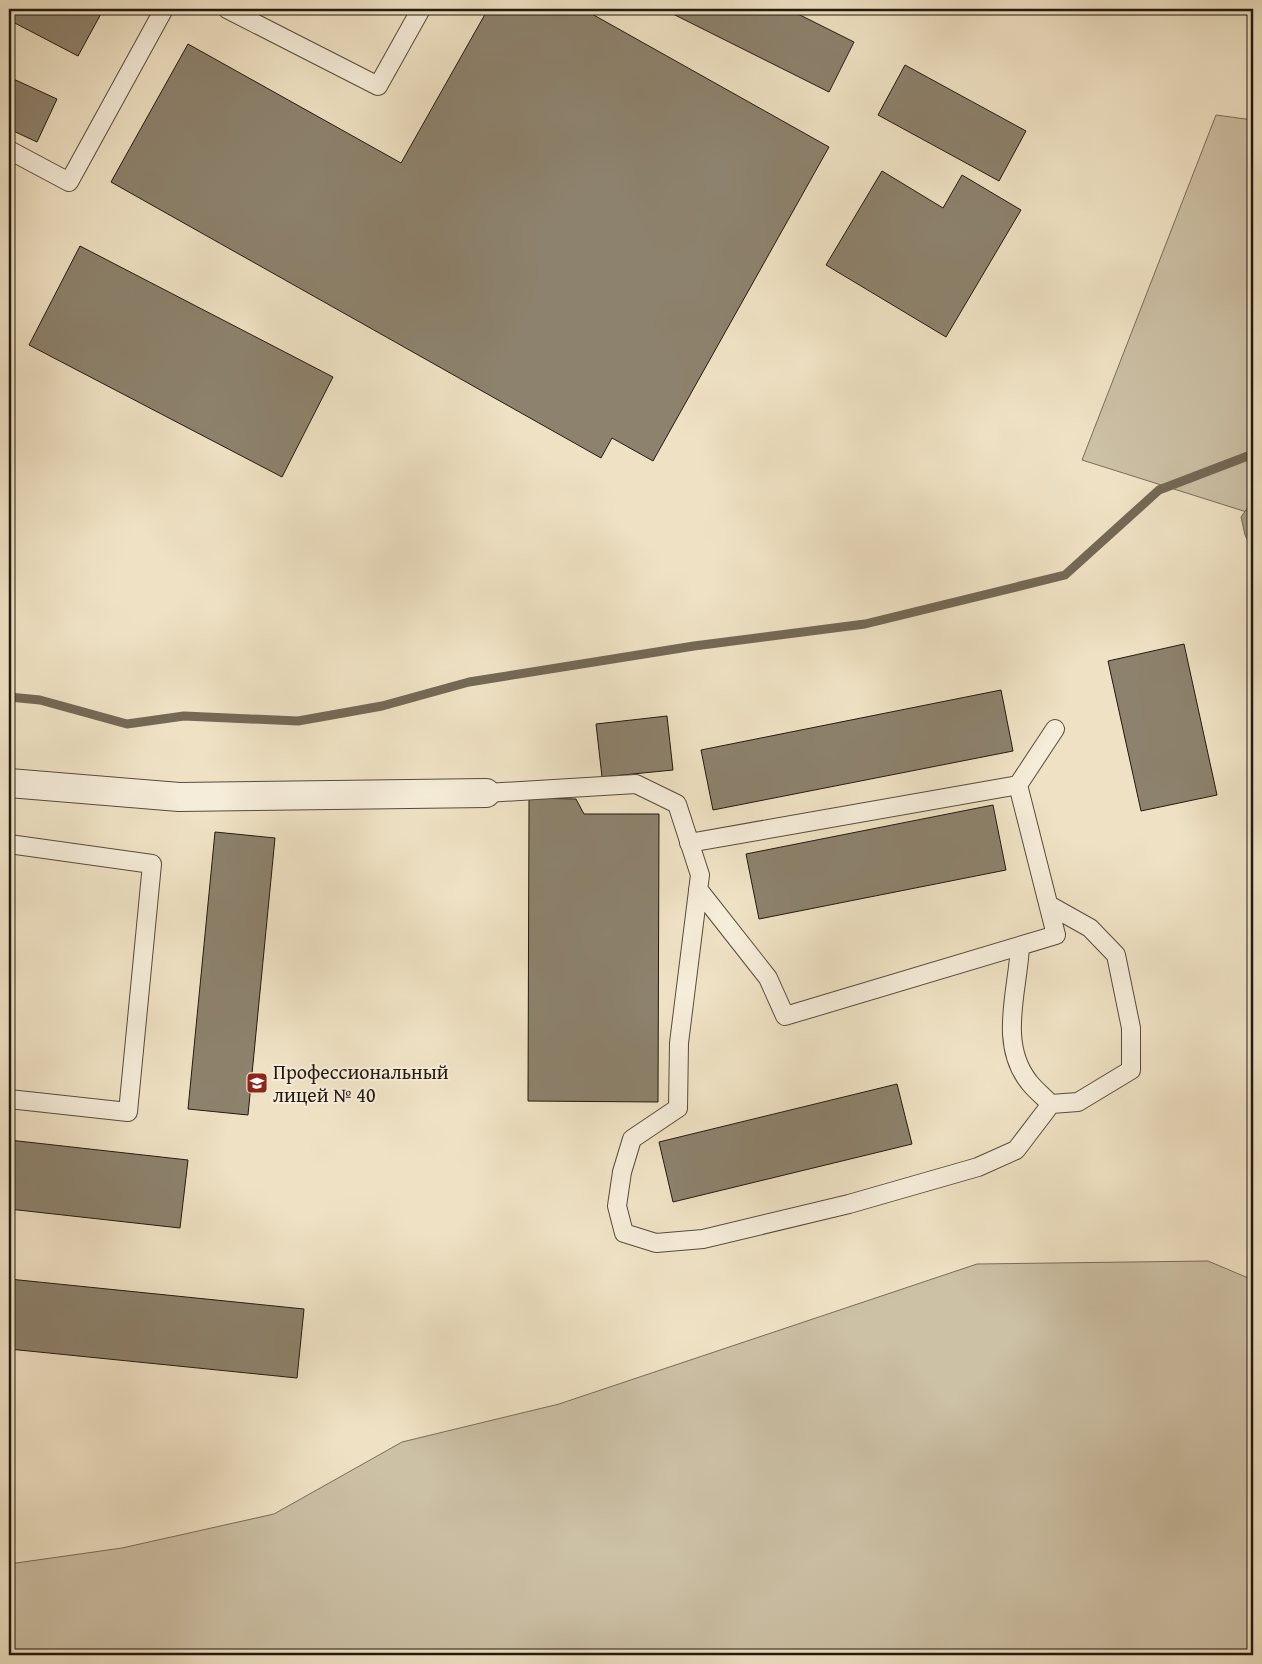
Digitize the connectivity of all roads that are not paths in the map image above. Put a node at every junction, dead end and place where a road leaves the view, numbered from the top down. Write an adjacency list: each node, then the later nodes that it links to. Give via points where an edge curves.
1 (164, 9): 4 (lane, via 69,182)
2 (227, 9): 3 (lane, via 378,86)
3 (421, 9)
4 (9, 150)
5 (1055, 729): 7 (lane)
6 (9, 783): 8 (street, via 179,797)
7 (1018, 785): 9 (lane); 12 (lane)
8 (486, 793): 9 (lane, via 636,784 677,804)
9 (689, 843): 11 (lane, via 700,875)
10 (9, 844): 14 (lane, via 152,864 128,1112)
11 (698, 889): 13 (lane, via 768,978 785,1016); 15 (lane, via 679,1043 678,1108 632,1138 617,1206 624,1233 656,1243 703,1239 849,1204 978,1166 1016,1150)
12 (1049, 905): 13 (lane, via 1056,935); 15 (lane, via 1090,928 1116,955 1131,1028 1131,1070 1078,1102)
13 (1020, 946): 15 (lane, via 1019,974 1012,1008 1012,1046 1028,1081)
14 (9, 1099)
15 (1051, 1104)

